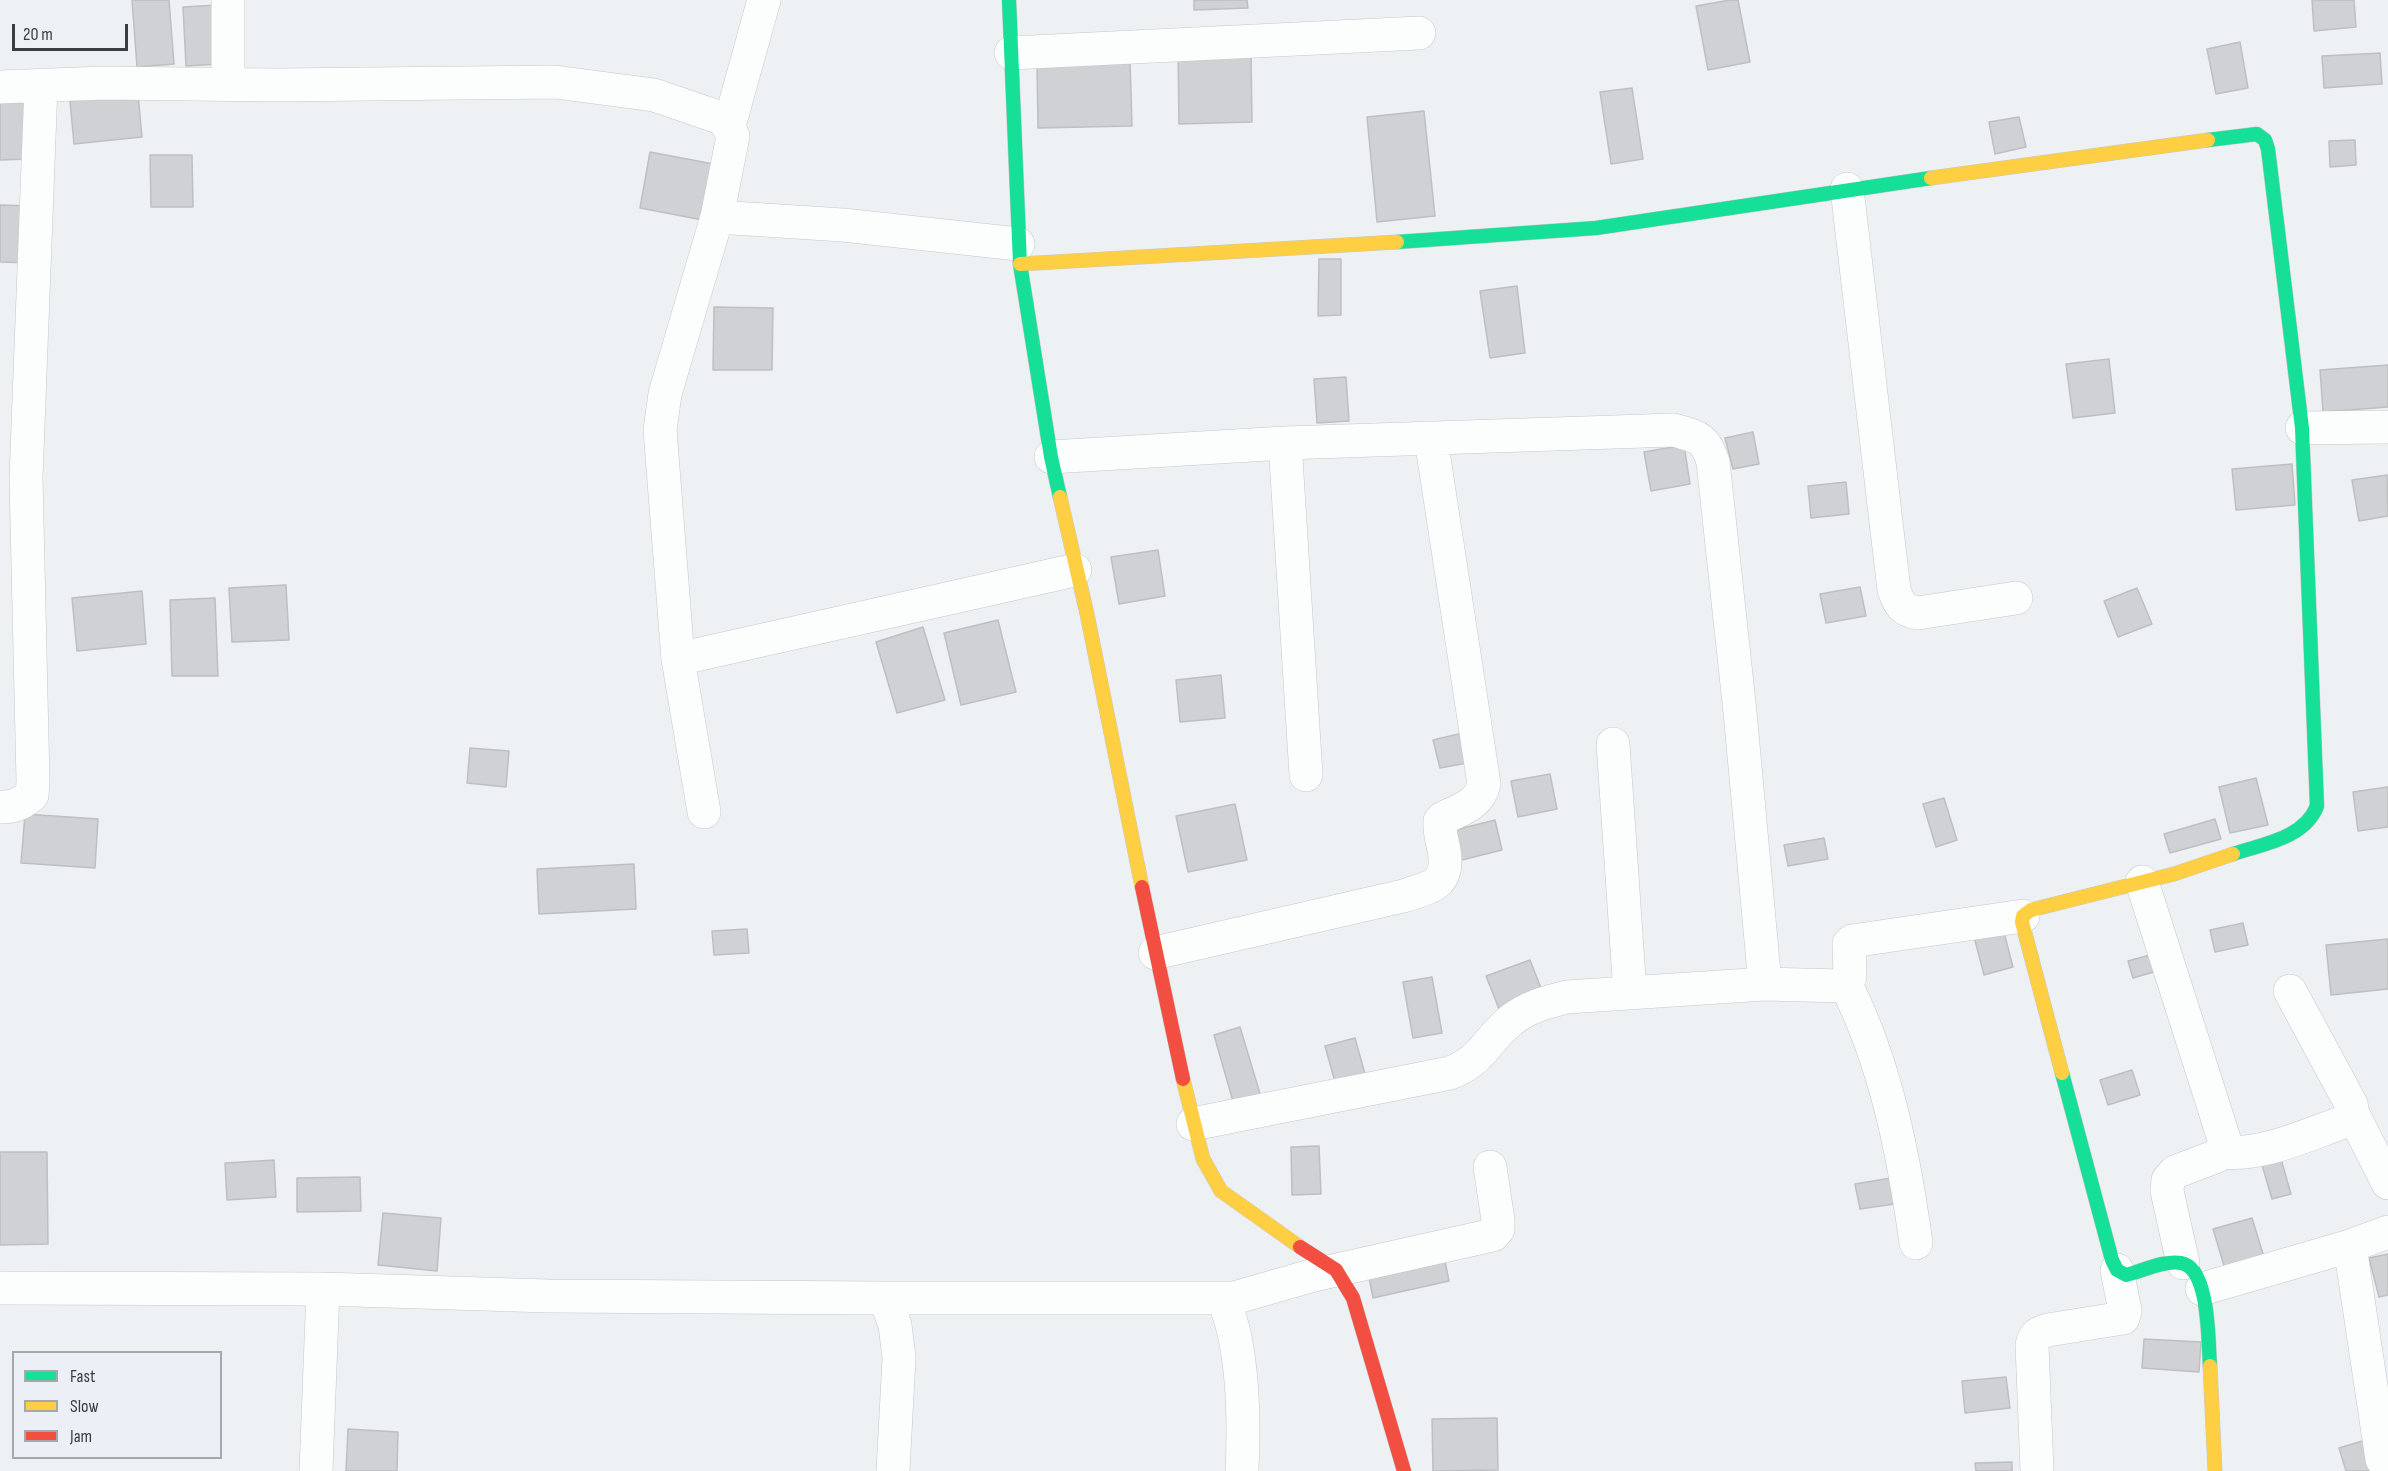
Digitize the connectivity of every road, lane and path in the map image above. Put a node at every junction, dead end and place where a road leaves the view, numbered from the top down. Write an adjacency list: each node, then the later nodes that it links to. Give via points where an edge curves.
1 (228, 0): 6 (street)
2 (764, 0): 9 (street)
3 (1009, 0): 5 (street)
4 (1419, 33): 5 (street)
5 (1011, 53): 12 (street)
6 (228, 84): 7 (street); 9 (street, via 555,82 654,95 724,119)
7 (41, 86): 8 (street); 19 (street, via 26,478)
8 (0, 87)
9 (729, 126): 11 (street, via 733,136)
10 (1847, 189): 12 (street, via 1596,228 1308,248); 14 (street, via 2257,134 2268,149); 20 (street, via 1892,578 1899,603 1907,612 1918,613)
11 (717, 217): 12 (street, via 843,225); 21 (street, via 665,394 660,430)
12 (1019, 254): 17 (street)
13 (2388, 427): 14 (street)
14 (2302, 428): 26 (street, via 2317,806 2313,817 2293,834)
15 (1431, 439): 16 (street); 28 (street, via 1484,784 1482,795 1472,804 1440,821 1446,869 1440,880 1403,896); 29 (street, via 1674,430 1698,437 1708,446 1713,462 1739,700)
16 (1285, 443): 17 (street); 23 (street)
17 (1052, 457): 18 (street)
18 (1075, 570): 21 (street); 28 (street)
19 (14, 584): 24 (street, via 32,795 9,808)
20 (2016, 598)
21 (678, 659): 25 (street)
22 (1613, 744): 32 (street)
23 (1306, 776)
24 (0, 807)
25 (704, 812)
26 (2142, 882): 27 (street); 35 (street, via 2224,1139)
27 (2022, 915): 30 (street, via 1852,941); 42 (street)
28 (1155, 953): 34 (street)
29 (1765, 984): 30 (street); 32 (street)
30 (1846, 985): 39 (street, via 1861,1014 1879,1069 1902,1158)
31 (2290, 991): 33 (street)
32 (1629, 993): 34 (street, via 1567,997 1536,1005 1512,1019 1465,1068 1450,1073)
33 (2353, 1114): 35 (street, via 2344,1122 2260,1150); 37 (street)
34 (1193, 1124): 43 (street, via 1203,1159 1221,1191)
35 (2223, 1152): 41 (street, via 2175,1172 2168,1180)
36 (1490, 1167): 43 (street, via 1498,1220 1493,1235)
37 (2388, 1184)
38 (2388, 1232): 40 (street)
39 (1916, 1243)
40 (2350, 1246): 46 (street); 49 (street, via 2382,1459)
41 (2183, 1263): 42 (street, via 2126,1275); 46 (street, via 2195,1271)
42 (2117, 1270): 54 (street, via 2125,1311 2122,1318 2039,1332 2033,1338)
43 (1325, 1273): 47 (street); 53 (street, via 1353,1298)
44 (0, 1288): 45 (street)
45 (323, 1289): 48 (street); 50 (street)
46 (2202, 1289): 55 (street, via 2207,1316)
47 (1229, 1298): 48 (street); 52 (street, via 1242,1389)
48 (885, 1299): 51 (street, via 895,1325 899,1358)
49 (2388, 1469)
50 (316, 1471)
51 (893, 1471)
52 (1242, 1471)
53 (1404, 1471)
54 (2037, 1471)
55 (2215, 1471)

